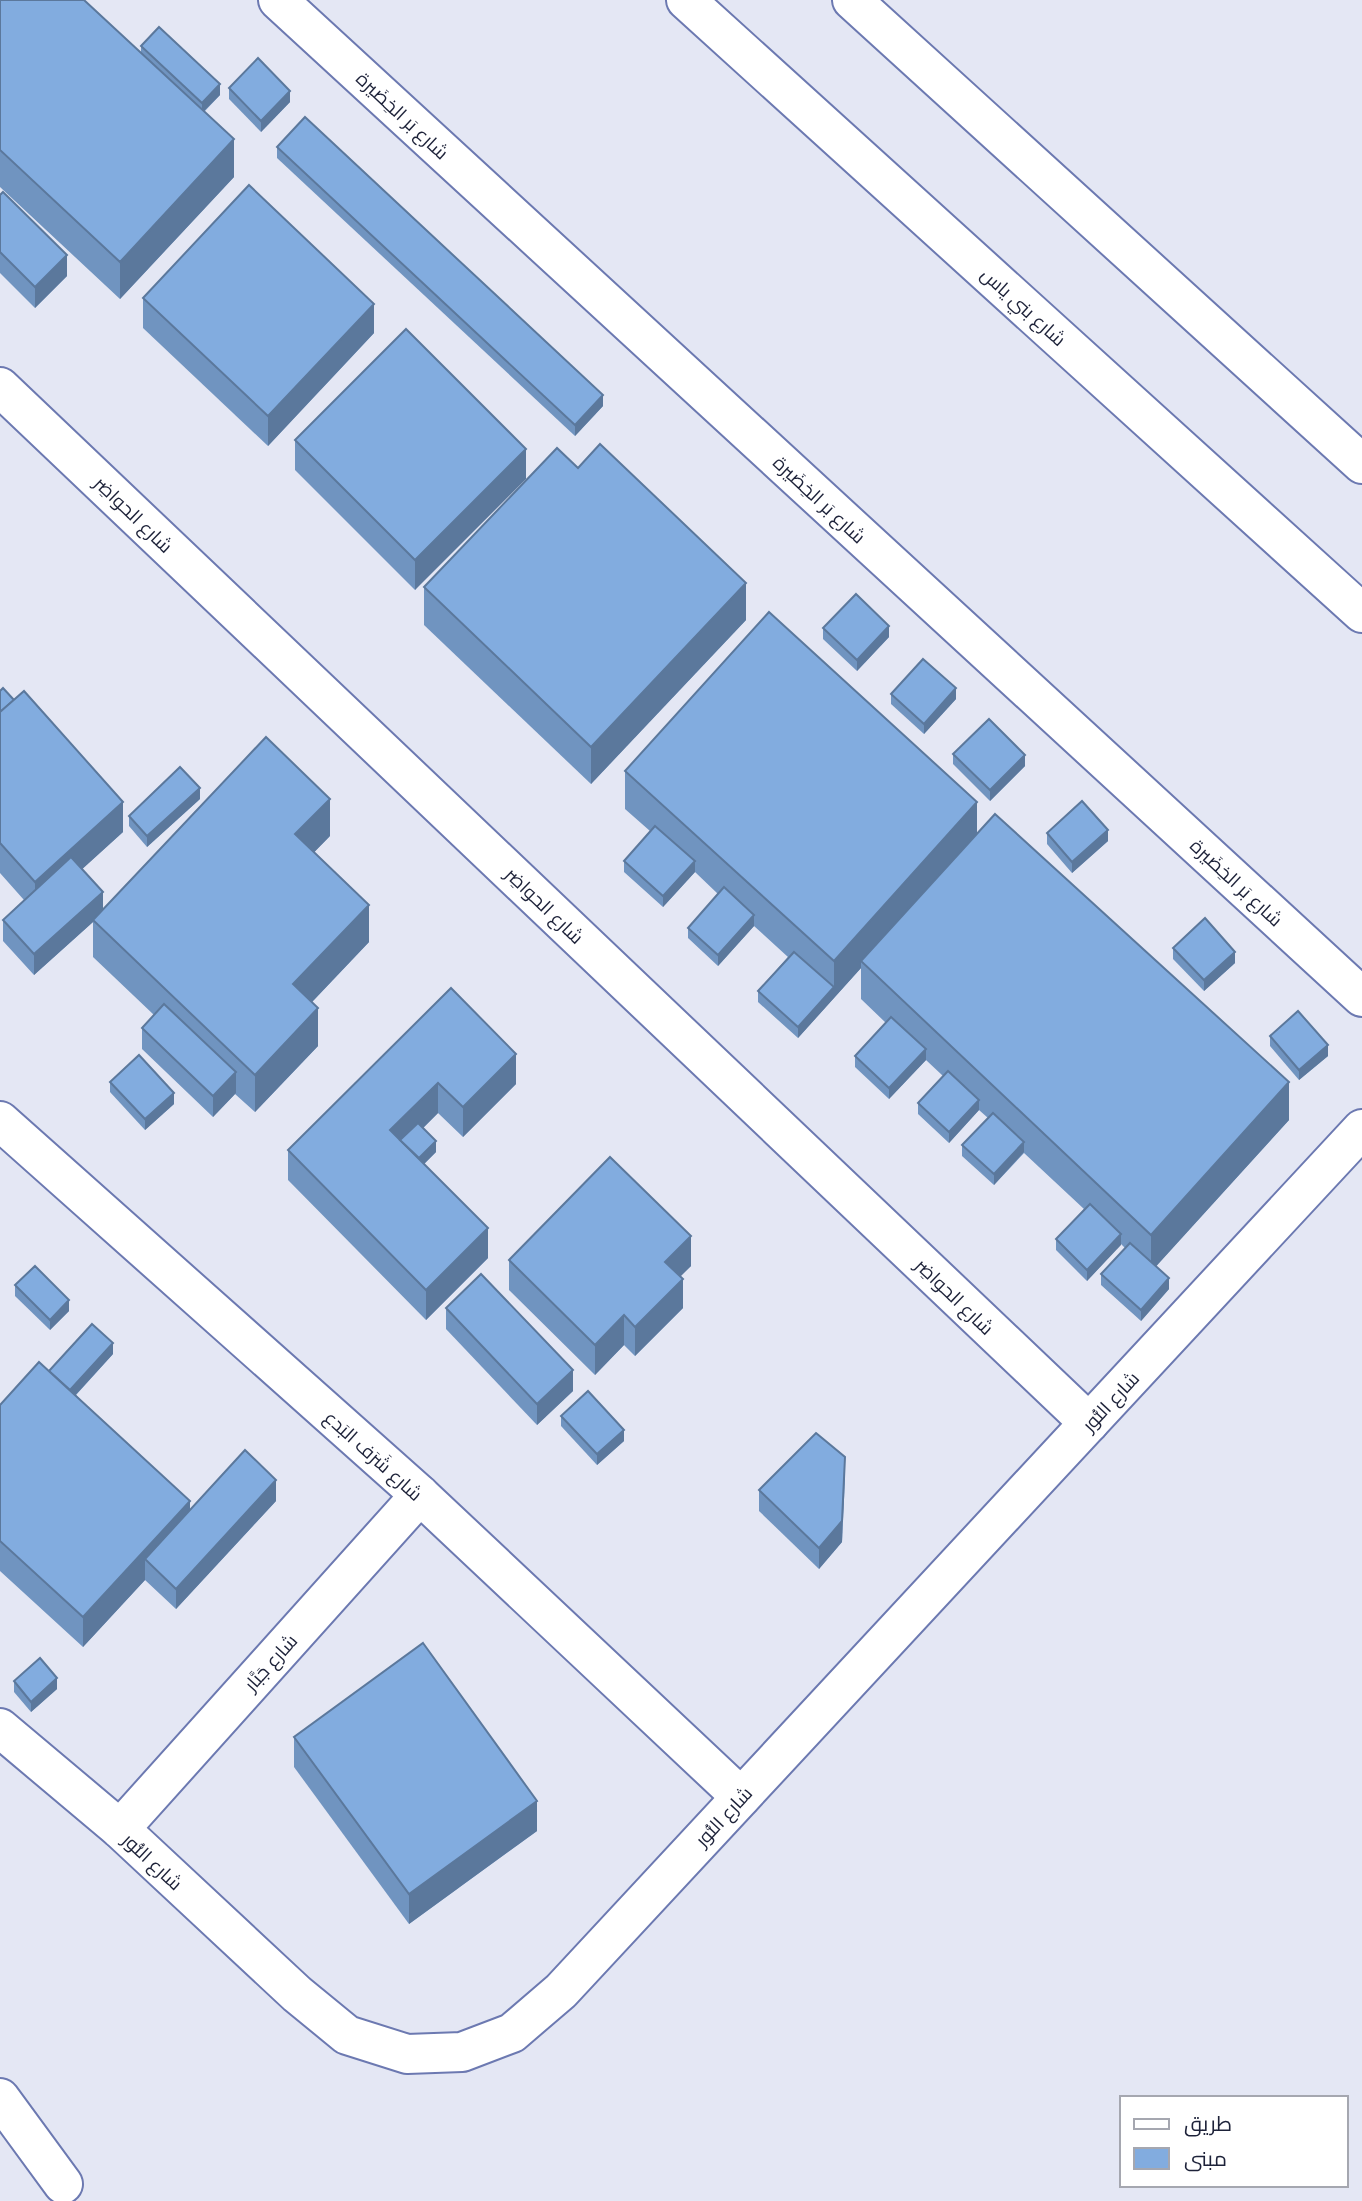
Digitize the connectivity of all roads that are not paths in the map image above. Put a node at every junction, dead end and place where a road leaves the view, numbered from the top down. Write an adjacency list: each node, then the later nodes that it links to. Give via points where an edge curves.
1 (278, 0): 7 (street, شارع بَر الخِضَيرة)
2 (686, 0): 6 (street, شارع بني ياس)
3 (852, 0): 5 (street)
4 (0, 387): 10 (street, شارع الحواضِر)
5 (1362, 464)
6 (1362, 613)
7 (1362, 997)
8 (0, 1121): 11 (street, شارع شَرَف البَدع)
9 (1362, 1129): 10 (street, شارع النُّور)
10 (1089, 1423): 13 (street, شارع النُّور)
11 (420, 1495): 13 (street, شارع شَرَف البَدع); 14 (street, شارع جَبَّار)
12 (0, 1728): 14 (street, شارع النُّور)
13 (741, 1797): 14 (street, شارع النُّور, via 561,1991 512,2033 461,2052 407,2054 348,2035 297,1994)
14 (120, 1829)
15 (0, 2098): 16 (street)
16 (63, 2184)

